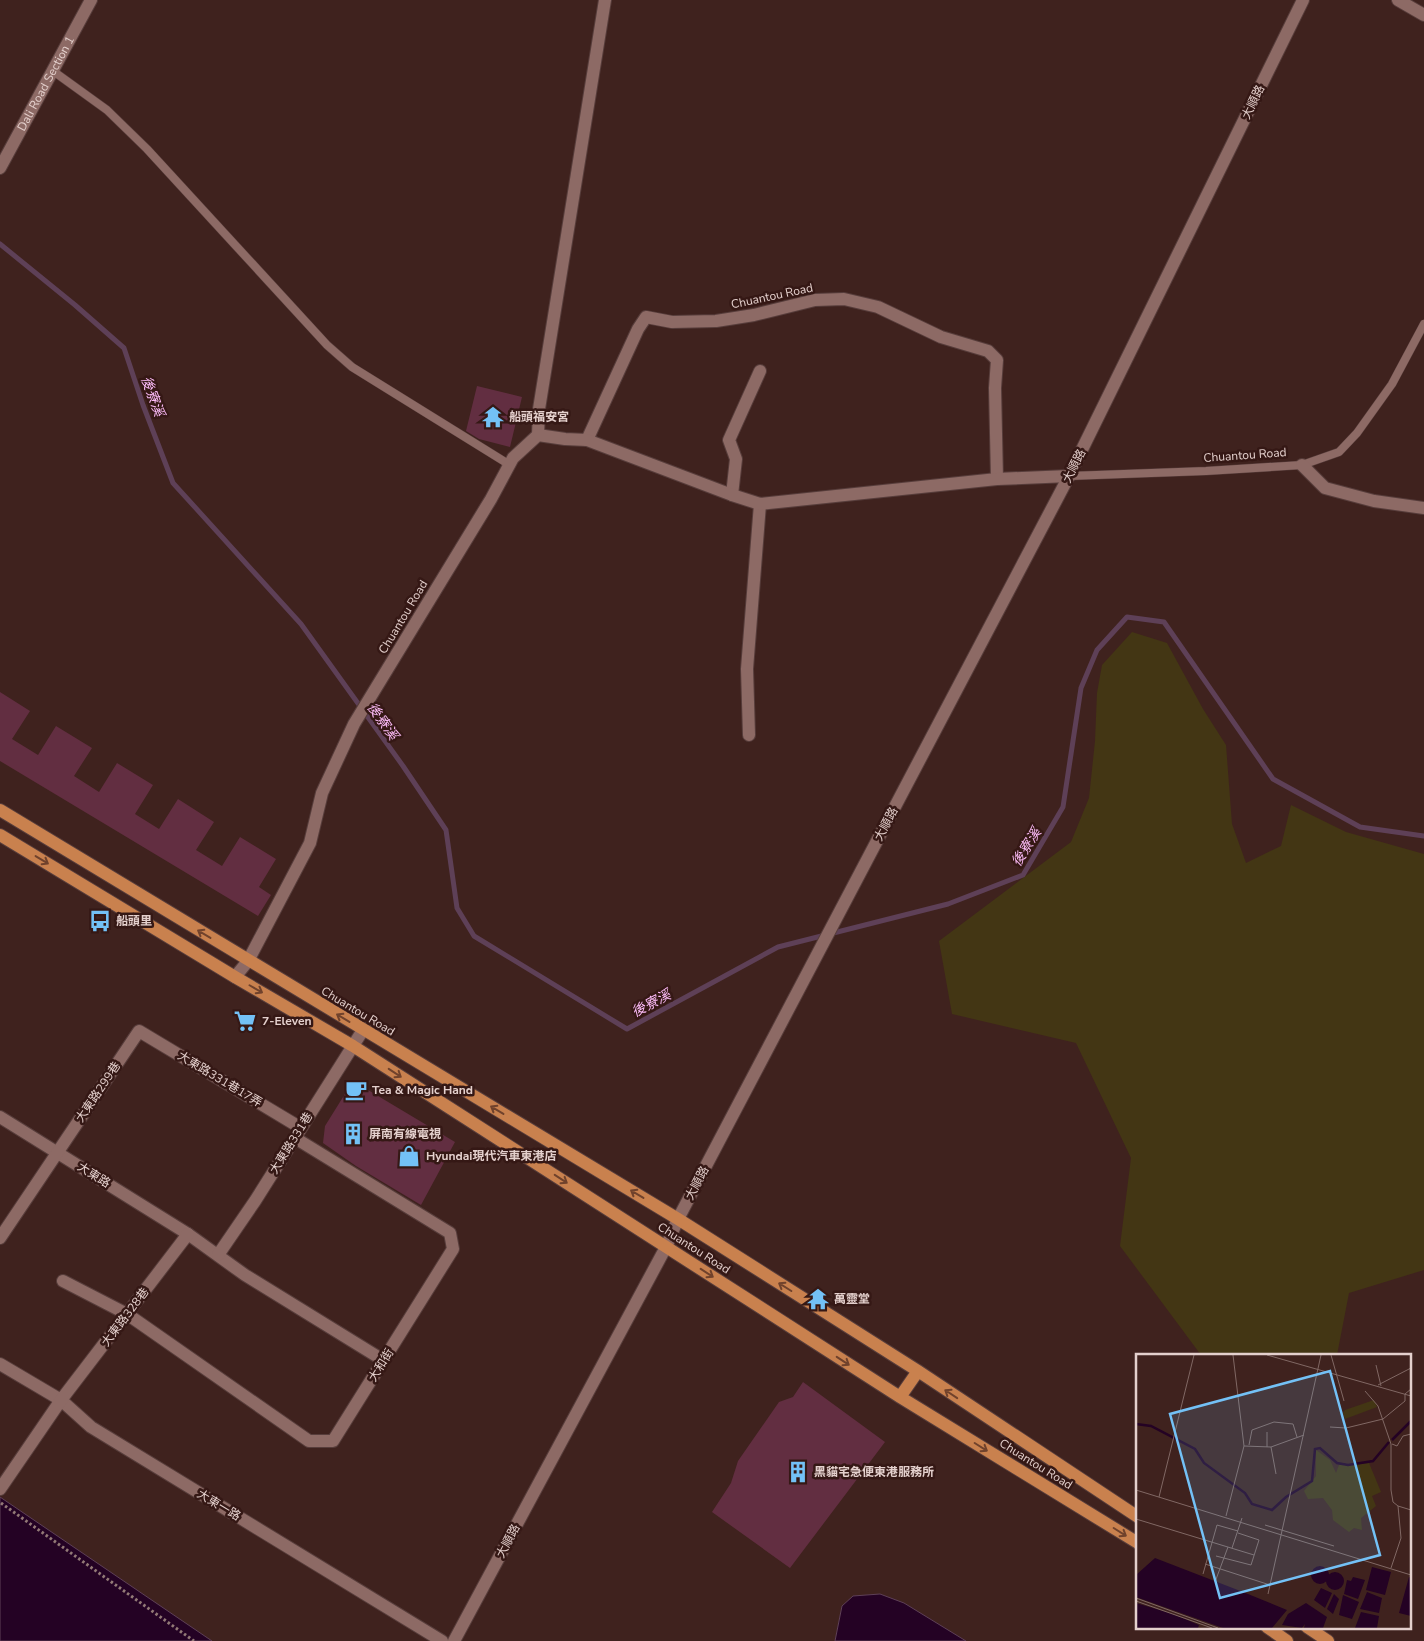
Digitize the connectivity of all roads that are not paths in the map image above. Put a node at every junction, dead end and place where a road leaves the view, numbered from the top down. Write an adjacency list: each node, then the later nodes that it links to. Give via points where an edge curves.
1 (91, 0): 6 (street, Dali Road Section 1)
2 (605, 0): 10 (street, via 539,409)
3 (1303, 0): 14 (street, 大順路)
4 (1398, 0): 5 (street)
5 (1424, 15)
6 (53, 71): 7 (street, Dali Road Section 1); 12 (lane, via 107,110 147,149 352,367)
7 (0, 168)
8 (1424, 324): 13 (lane, Chuantou Road, via 1392,384 1357,433 1339,452)
9 (760, 371): 16 (street, via 728,440 736,459)
10 (538, 435): 11 (street, Chuantou Road); 12 (street, Chuantou Road, via 513,458)
11 (587, 440): 15 (street, Chuantou Road, via 646,317 672,322 716,321 815,300 844,299 878,307 941,337 988,351 997,360); 16 (street, Chuantou Road)
12 (510, 465): 22 (street, Chuantou Road, via 354,724 322,793 310,843)
13 (1302, 465): 14 (lane, Chuantou Road); 18 (street, via 1325,488 1374,501)
14 (1069, 476): 15 (street, Chuantou Road); 30 (street, 大順路)
15 (997, 479): 17 (street, Chuantou Road)
16 (732, 495): 17 (street, Chuantou Road)
17 (760, 504): 19 (street, via 747,669)
18 (1424, 508)
19 (749, 735)
20 (0, 810): 22 (main road, Chuantou Road, one-way to 20)
21 (0, 835): 23 (main road, Chuantou Road, one-way to 23)
22 (248, 961): 23 (street, Chuantou Road); 25 (main road, Chuantou Road, one-way to 22)
23 (235, 978): 26 (main road, Chuantou Road, one-way to 26)
24 (139, 1030): 28 (street, 大東路331巷17弄); 29 (street, 大東路299巷)
25 (363, 1030): 26 (street, 大東路331巷); 30 (main road, Chuantou Road, one-way to 25)
26 (353, 1046): 28 (street, 大東路331巷); 33 (main road, Chuantou Road, one-way to 33)
27 (0, 1117): 29 (street, 大東路)
28 (298, 1133): 34 (street, 大東路331巷); 37 (street, 大和街, via 450,1233 453,1249)
29 (57, 1152): 31 (street, 大東路); 32 (street, 大東路299巷)
30 (678, 1219): 33 (street, 大順路); 39 (main road, Chuantou Road, one-way to 30)
31 (188, 1234): 34 (street, 大東路); 36 (street, 大東路328巷)
32 (0, 1238)
33 (666, 1246): 40 (main road, Chuantou Road, one-way to 40); 48 (street, 大順路)
34 (218, 1255): 37 (street, 大東路)
35 (63, 1281): 36 (street)
36 (127, 1314): 37 (street, 大和街, via 309,1441 333,1441); 41 (street, 大東路328巷)
37 (384, 1360)
38 (0, 1364): 41 (street, 大東一路)
39 (918, 1371): 40 (main road); 43 (main road, Chuantou Road, one-way to 39)
40 (900, 1397): 44 (main road, Chuantou Road, one-way to 44)
41 (61, 1400): 42 (street, 大東路328巷); 47 (street, 大東一路, via 91,1427)
42 (0, 1489)
43 (1136, 1516)
44 (1136, 1542)
45 (1268, 1628): 49 (main road)
46 (1308, 1628): 50 (main road)
47 (442, 1641)
48 (454, 1641)
49 (1287, 1641)
50 (1328, 1641)

